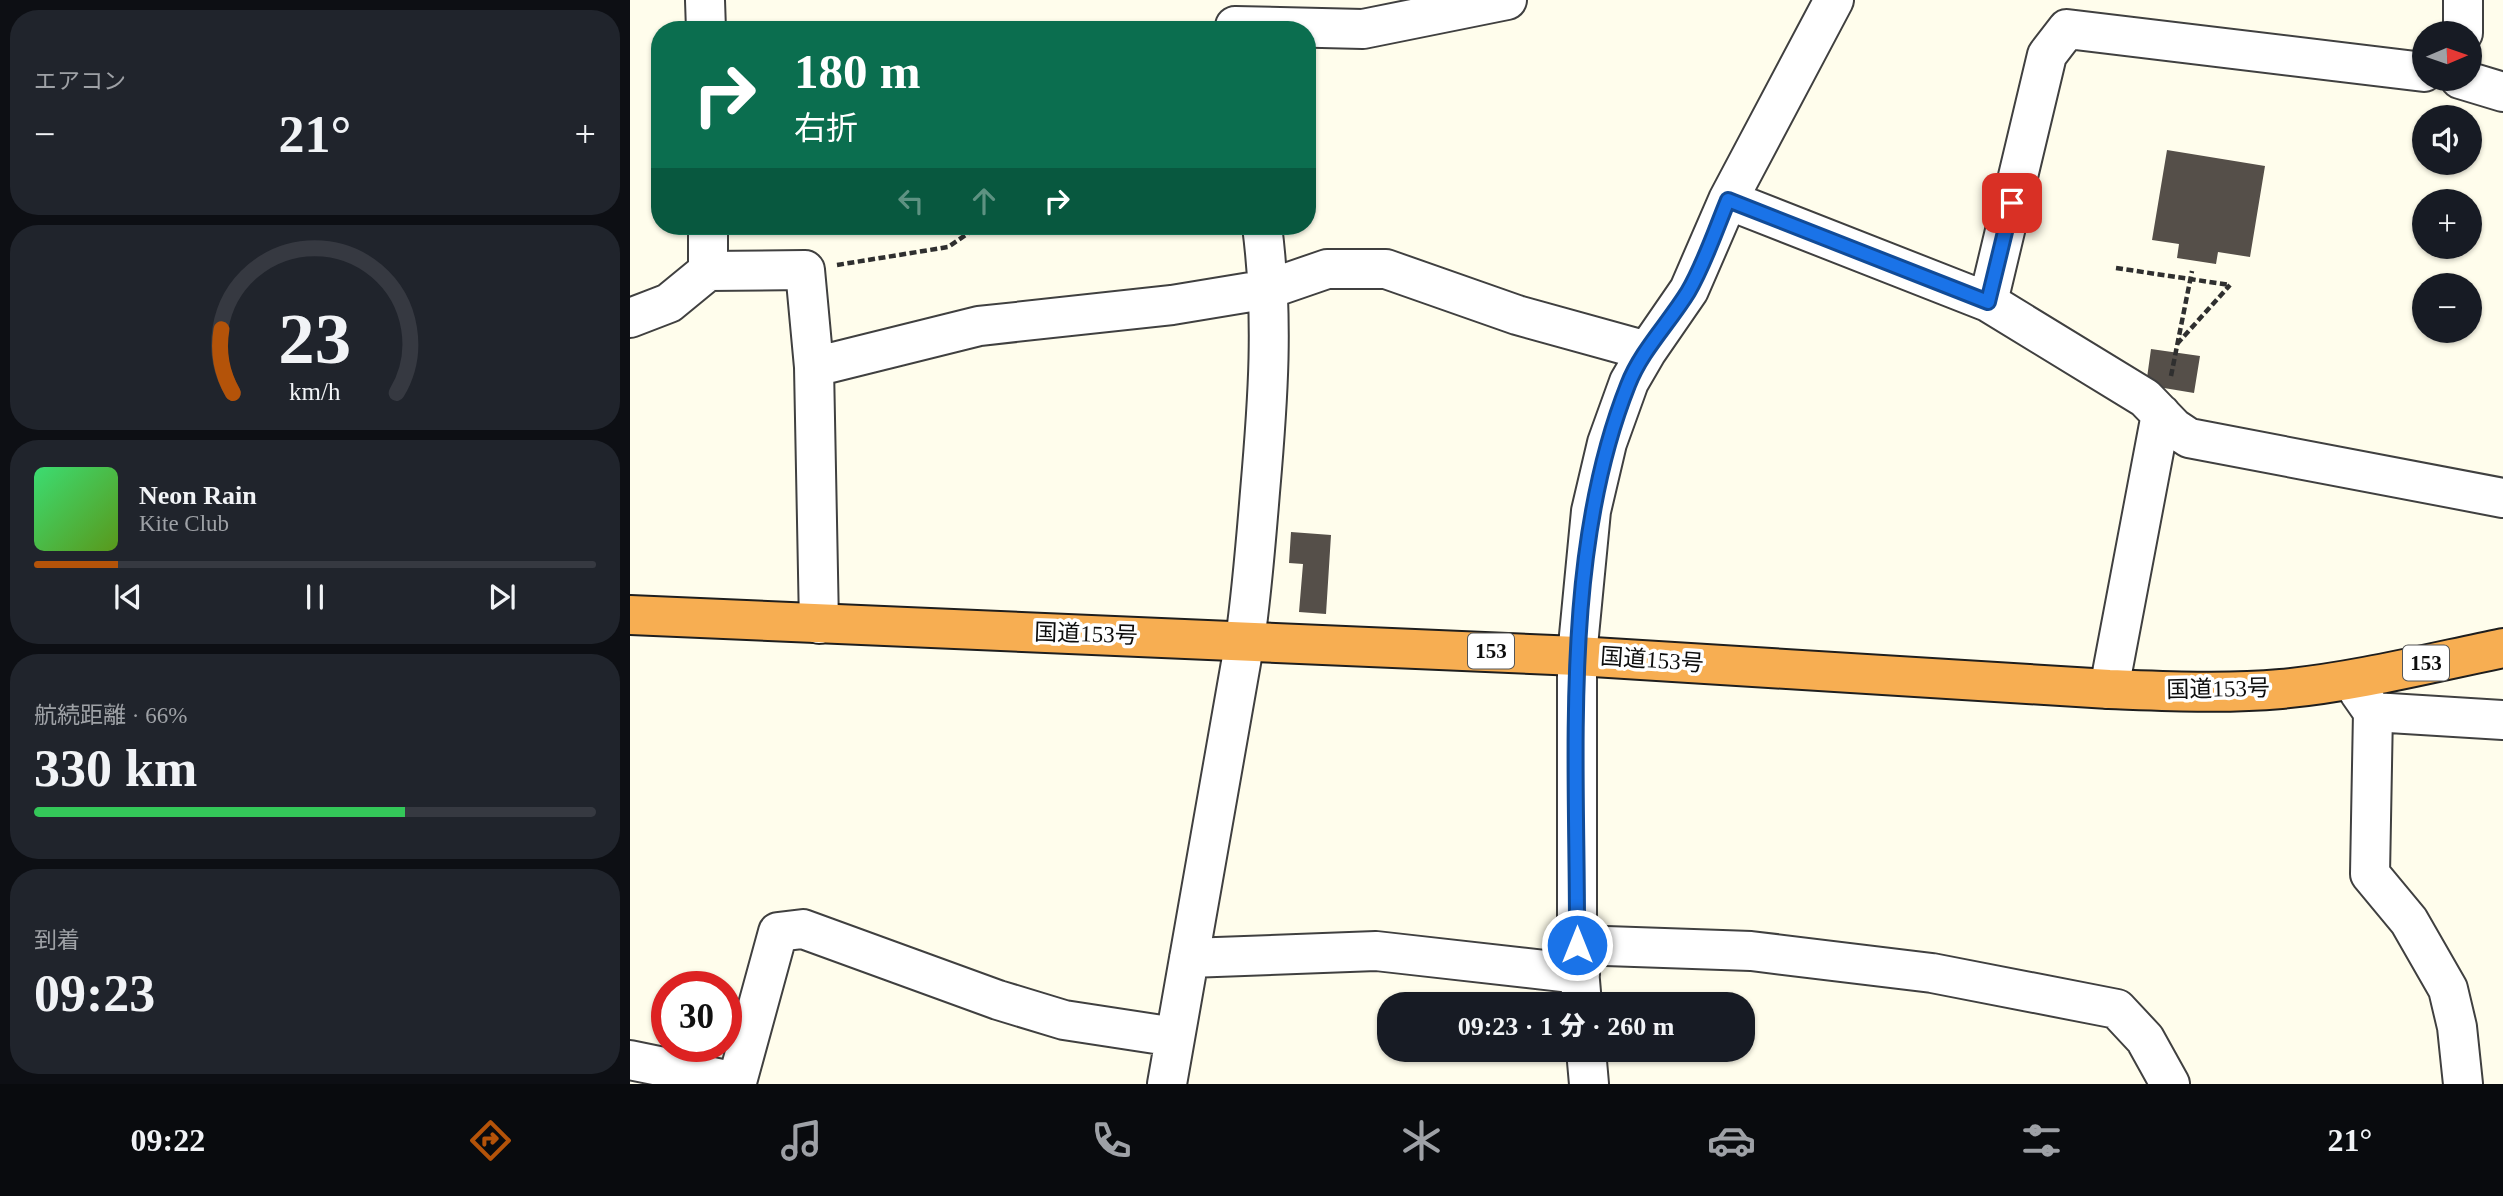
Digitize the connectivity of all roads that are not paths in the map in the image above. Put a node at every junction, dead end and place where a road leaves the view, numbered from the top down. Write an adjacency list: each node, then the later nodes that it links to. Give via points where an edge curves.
1 (705, 0): 6 (street)
2 (1507, 0): 9 (street, via 1363,29)
3 (1834, 0): 13 (street)
4 (2463, 0): 8 (street)
5 (1235, 19): 7 (street)
6 (706, 21)
7 (1261, 21)
8 (2463, 21)
9 (1316, 25)
10 (2412, 70): 18 (street, via 2067,29 2047,55)
11 (2482, 86): 12 (street)
12 (2503, 92)
13 (1728, 200): 18 (street); 20 (street, via 1689,290)
14 (708, 235): 16 (street)
15 (1263, 235): 17 (street)
16 (708, 271): 19 (street, via 669,303); 21 (street, via 805,270)
17 (1269, 289): 20 (street, via 1327,269 1386,269 1517,315); 21 (street, via 1172,305 979,326); 26 (street, via 1269,393)
18 (1988, 302): 22 (street, via 2144,398)
19 (630, 317)
20 (1647, 351): 28 (street, via 1629,382 1607,443 1591,511)
21 (814, 367): 25 (street)
22 (2161, 414): 23 (street, via 2189,438); 30 (street)
23 (2503, 498)
24 (630, 615): 25 (highway, 国道153号 / 153)
25 (819, 624): 26 (highway, 国道153号 / 153)
26 (1245, 640): 28 (highway, 国道153号 / 153); 33 (street)
27 (2503, 648): 29 (highway, 国道153号 / 153)
28 (1577, 656): 30 (highway, 国道153号 / 153); 34 (street)
29 (2350, 678): 30 (highway, 国道153号 / 153, via 2281,689); 31 (street)
30 (2109, 689)
31 (2373, 712): 32 (street); 42 (street, via 2370,874 2409,921 2448,989)
32 (2503, 720)
33 (1189, 957): 34 (street, via 1376,951); 35 (street)
34 (1580, 974): 41 (street, via 1751,951 1932,974 2117,1009 2145,1039)
35 (1175, 1037): 38 (street, via 1065,1020 803,929 778,932); 39 (street)
36 (630, 1059): 38 (street)
37 (1587, 1062): 40 (street)
38 (737, 1083)
39 (1167, 1084)
40 (1589, 1084)
41 (2170, 1084)
42 (2463, 1084)

